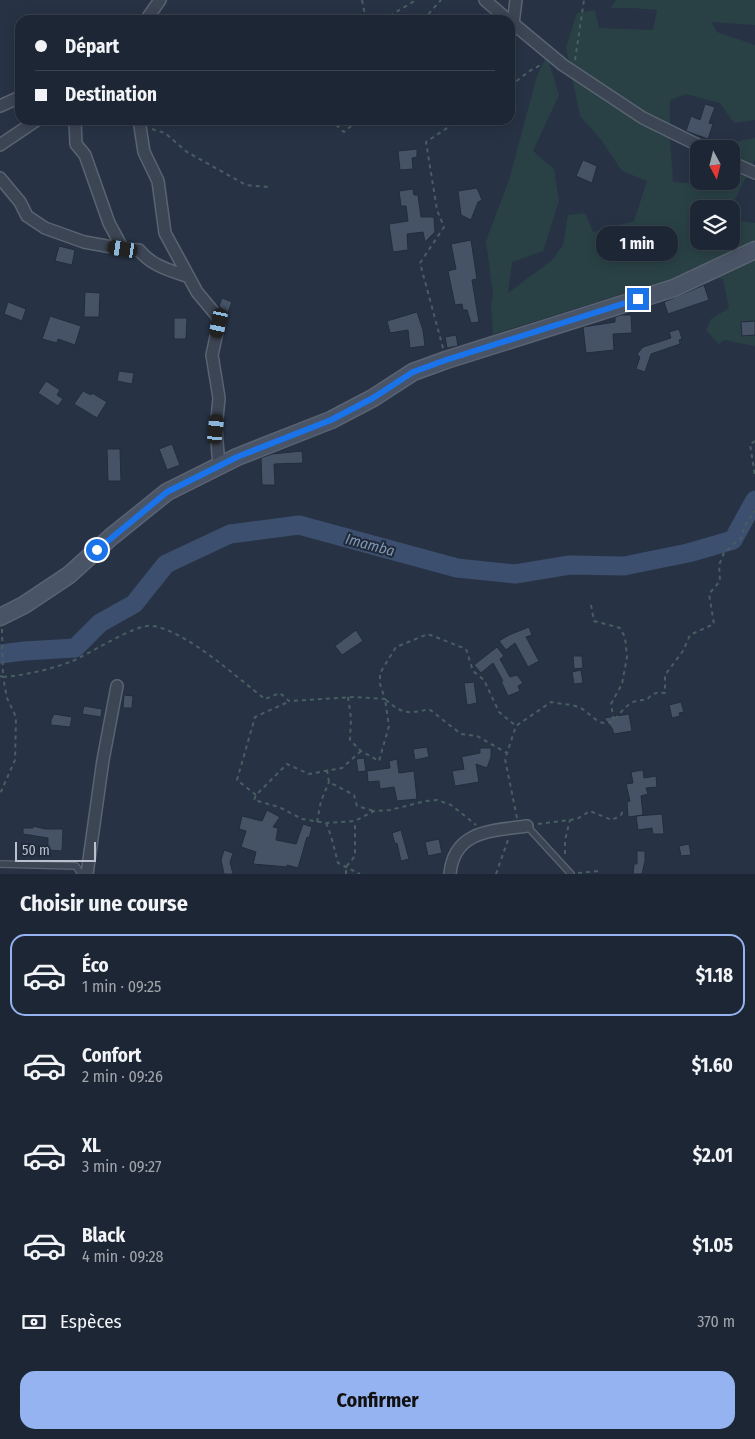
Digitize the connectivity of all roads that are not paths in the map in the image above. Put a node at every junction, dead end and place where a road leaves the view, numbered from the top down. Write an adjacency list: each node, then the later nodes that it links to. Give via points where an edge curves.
1 (160, 0): 4 (street)
2 (485, 0): 5 (street)
3 (516, 0): 6 (street)
4 (150, 15)
5 (502, 15)
6 (512, 15)
7 (515, 26): 13 (street, via 573,72 643,118)
8 (15, 99): 9 (street)
9 (0, 106)
10 (30, 125): 14 (street)
11 (75, 125): 18 (street, via 76,144 85,155 108,223)
12 (140, 125): 20 (street, via 144,152 158,180 165,233)
13 (690, 141)
14 (0, 145)
15 (740, 166): 16 (street)
16 (755, 174)
17 (0, 178): 18 (street, via 27,216 45,228 84,242)
18 (123, 249): 20 (street, via 139,250 159,267)
19 (755, 250): 21 (street, via 674,288 413,372 331,420)
20 (189, 277): 21 (street, via 219,323 212,355 219,398 216,429)
21 (219, 466): 22 (street, via 167,492 111,537 70,576)
22 (1, 624)
23 (117, 686): 27 (street)
24 (519, 827): 28 (street, via 484,831 464,842 455,853); 29 (lane)
25 (0, 864): 26 (lane, via 76,866)
26 (81, 874)
27 (86, 874)
28 (450, 874)
29 (570, 874)

